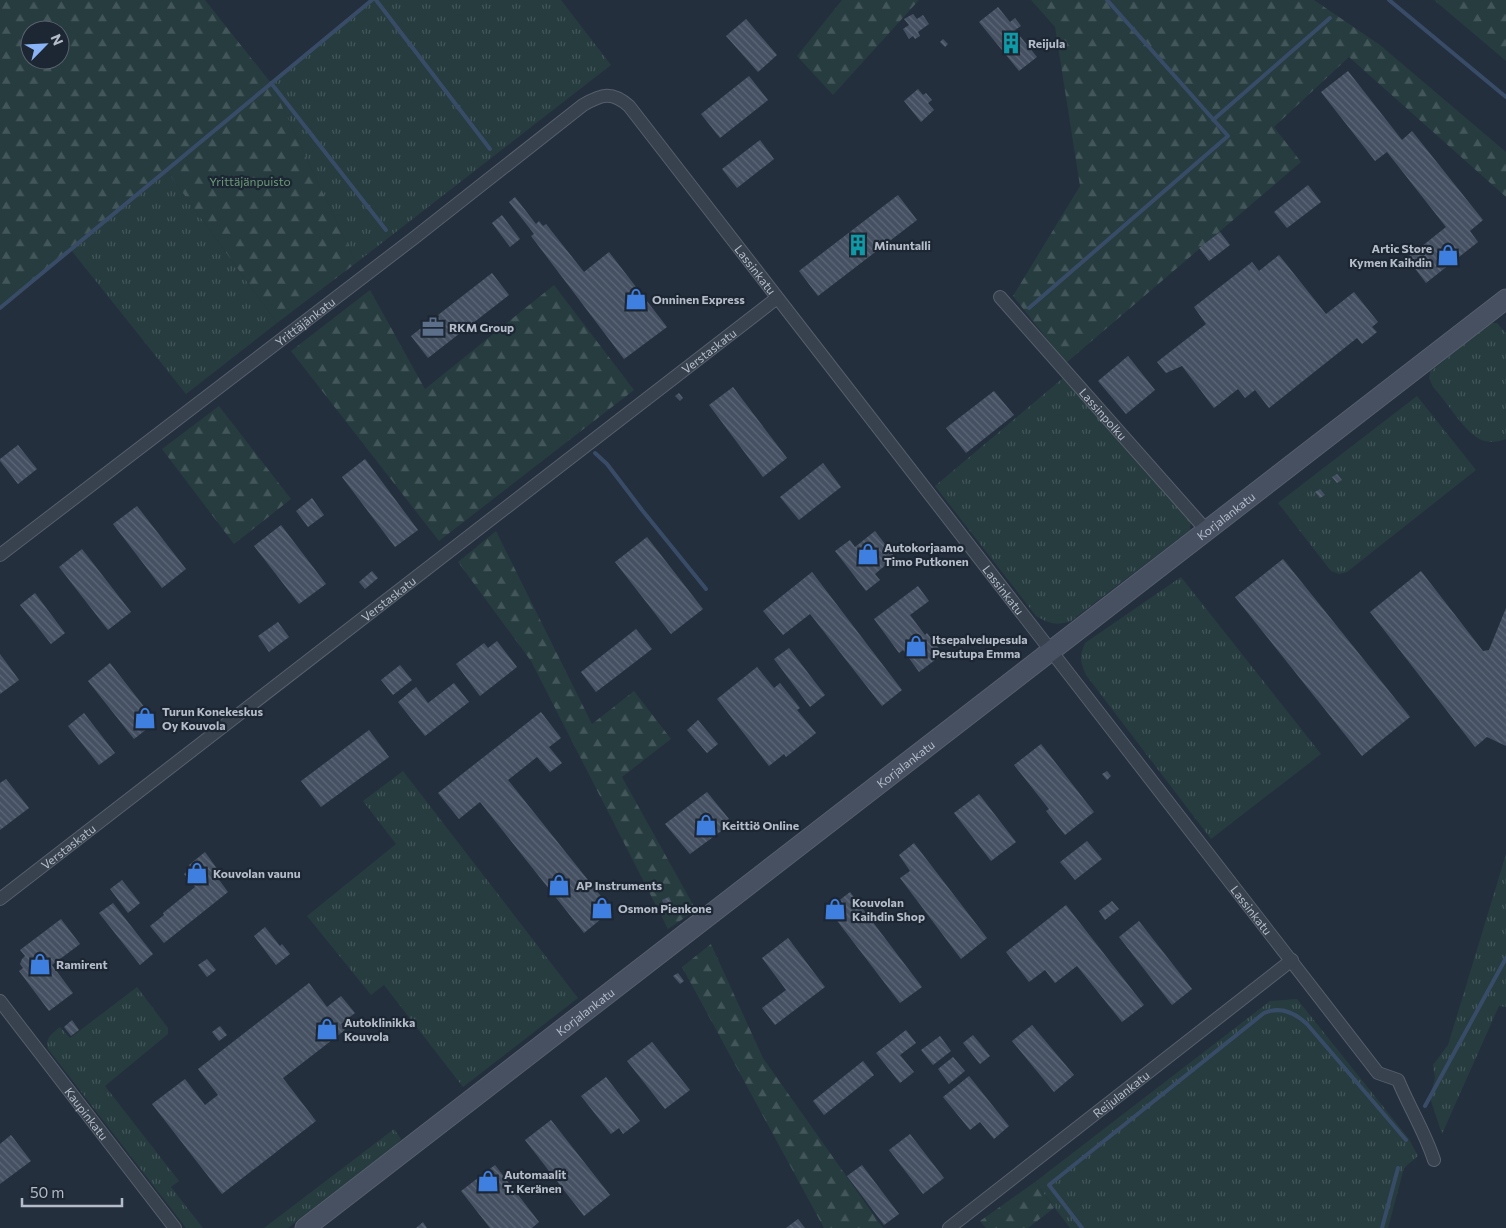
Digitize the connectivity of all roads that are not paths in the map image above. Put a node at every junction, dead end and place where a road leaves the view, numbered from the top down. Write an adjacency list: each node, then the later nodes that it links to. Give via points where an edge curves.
1 (612, 95): 3 (street, Lassinkatu, via 630,106); 6 (street, Yrittäjänkatu, via 594,98 583,105)
2 (1000, 297): 5 (street, Lassinpolku)
3 (777, 298): 7 (street, Lassinkatu); 8 (street, Verstaskatu)
4 (1506, 299): 5 (street, Korjalankatu)
5 (1206, 531): 7 (street, Korjalankatu)
6 (0, 555)
7 (1051, 651): 9 (street, Lassinkatu); 13 (street, Korjalankatu)
8 (0, 898)
9 (1292, 960): 11 (street, Lassinkatu, via 1378,1073 1398,1080 1427,1138); 14 (street, Reijulankatu)
10 (0, 1001): 12 (street, Kaupinkatu)
11 (1434, 1160)
12 (174, 1228)
13 (304, 1228)
14 (949, 1228)

